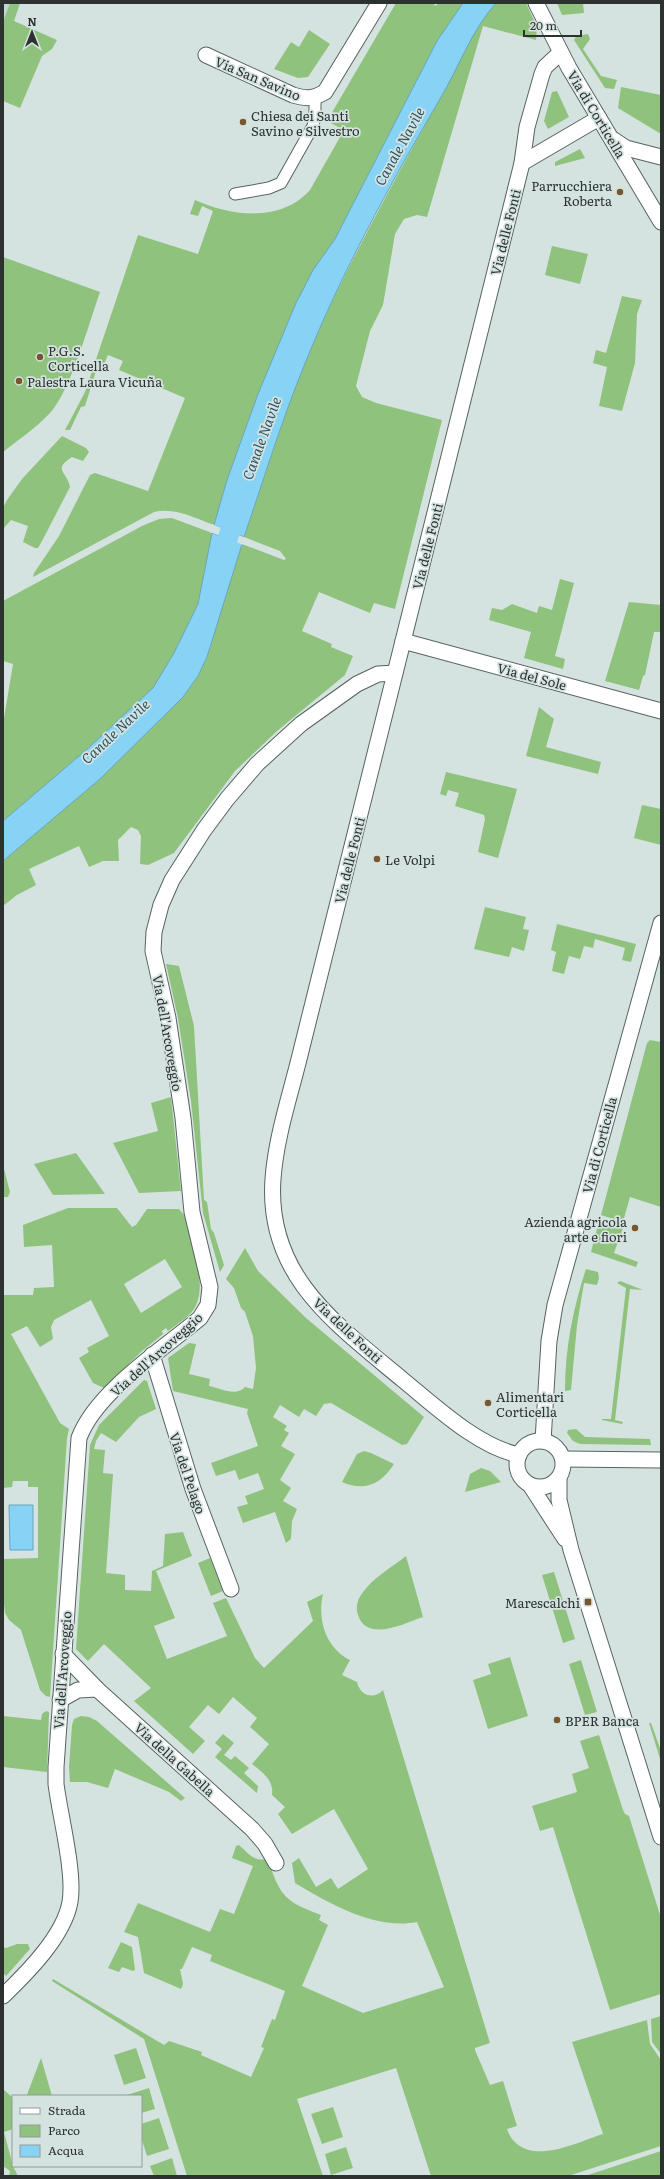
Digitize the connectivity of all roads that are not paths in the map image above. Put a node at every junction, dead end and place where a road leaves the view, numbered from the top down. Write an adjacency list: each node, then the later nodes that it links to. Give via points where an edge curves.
1 (379, 3): 5 (street, Via San Savino, via 324,92)
2 (536, 3): 3 (street, Via di Corticella)
3 (560, 53): 6 (street, Via di Corticella); 9 (street, Via delle Fonti, via 545,67 542,74 527,127)
4 (206, 56): 5 (street, Via San Savino, via 293,95 306,99)
5 (315, 98): 10 (street, via 313,126 281,183 270,188)
6 (599, 118): 7 (street, Via di Corticella); 9 (street)
7 (611, 138): 8 (street, via 626,148); 11 (street, Via di Corticella)
8 (661, 157)
9 (522, 163): 12 (street, Via delle Fonti)
10 (235, 194)
11 (661, 222)
12 (403, 641): 13 (street, Via delle Fonti); 14 (street, Via del Sole)
13 (395, 672): 16 (street, Via dell'Arcoveggio, via 374,676 357,684 301,724 257,764 204,830 172,880 161,905 154,932 153,951 168,1018 183,1118 192,1212 209,1281 210,1296 200,1318); 18 (street, Via delle Fonti, via 277,1152 273,1178 276,1232 288,1262 308,1292 329,1315 436,1407 494,1447)
14 (661, 711)
15 (661, 923): 17 (street, Via di Corticella, via 555,1305)
16 (152, 1355): 24 (street, Via del Pelago, via 193,1489); 25 (street, Via dell'Arcoveggio, via 95,1411 79,1438)
17 (543, 1441): 18 (street, via 529,1444); 19 (street, via 557,1447)
18 (519, 1455): 22 (street, via 519,1473)
19 (563, 1459): 20 (street); 21 (street)
20 (661, 1460)
21 (559, 1478): 22 (street, via 544,1487); 23 (street, via 559,1500)
22 (530, 1485): 23 (street)
23 (571, 1550): 28 (street)
24 (231, 1589)
25 (63, 1654): 26 (street, Via della Gabella); 27 (street, Via dell'Arcoveggio)
26 (98, 1689): 27 (street, via 78,1690); 29 (street, Via della Gabella, via 252,1829)
27 (60, 1700): 30 (street, Via dell'Arcoveggio, via 56,1784 70,1882 70,1902 63,1923 46,1949)
28 (661, 1837)
29 (276, 1863)
30 (3, 1996)

